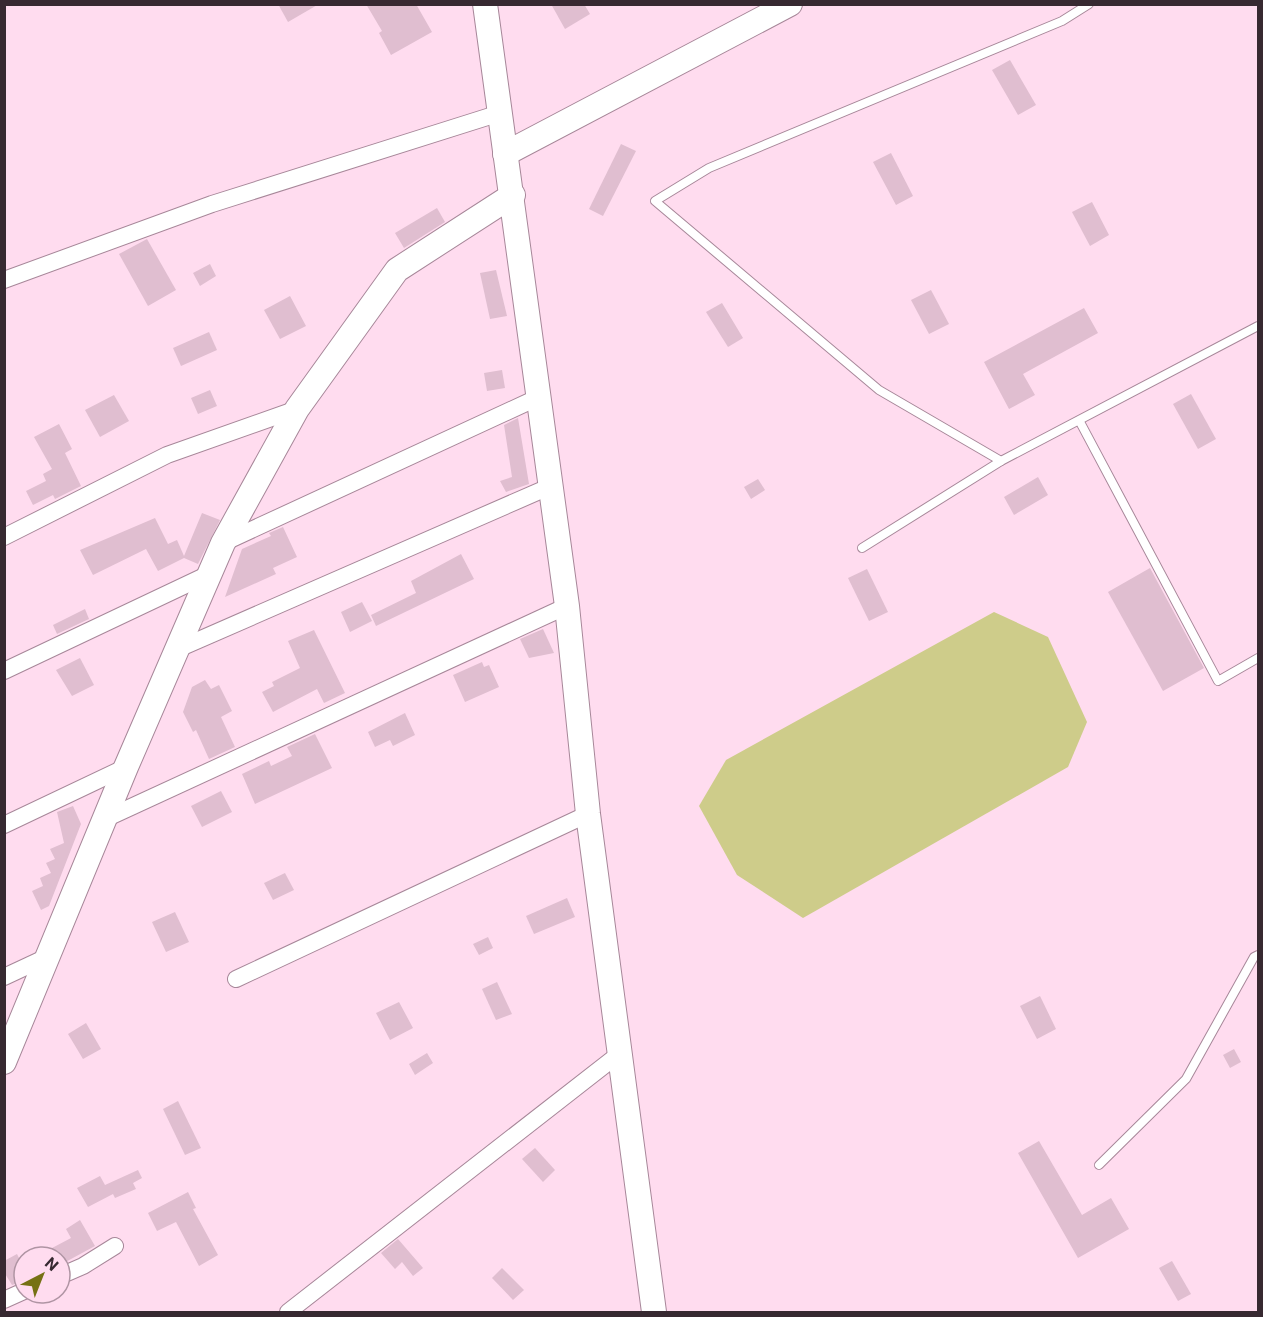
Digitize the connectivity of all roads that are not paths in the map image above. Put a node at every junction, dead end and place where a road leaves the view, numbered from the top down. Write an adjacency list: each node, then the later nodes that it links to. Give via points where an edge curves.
1 (485, 4): 4 (street)
2 (789, 4): 5 (street)
3 (1089, 4): 12 (lane, via 1040,30 709,168 655,201 879,390)
4 (500, 113): 5 (street); 7 (street, via 212,204)
5 (506, 154): 6 (street)
6 (513, 195): 9 (street); 10 (street, via 397,270)
7 (4, 280)
8 (1258, 326): 11 (lane)
9 (540, 397): 13 (street); 15 (street)
10 (297, 409): 14 (street, via 167,455); 15 (street)
11 (1080, 422): 12 (lane); 20 (lane, via 1218,681)
12 (1002, 461): 16 (lane)
13 (551, 486): 18 (street); 19 (street)
14 (4, 537)
15 (223, 543): 17 (street)
16 (862, 548)
17 (211, 573): 19 (street); 21 (street)
18 (567, 606): 23 (street); 24 (street)
19 (178, 649): 22 (street)
20 (1258, 658)
21 (4, 671)
22 (126, 767): 24 (street); 25 (street)
23 (588, 814): 29 (street); 30 (street)
24 (105, 819): 27 (street)
25 (4, 825)
26 (1258, 955): 32 (lane, via 1186,1078)
27 (49, 956): 28 (street); 31 (street)
28 (4, 977)
29 (236, 979)
30 (619, 1054): 35 (street); 36 (street)
31 (4, 1062)
32 (1099, 1165)
33 (115, 1245): 34 (street)
34 (72, 1271)
35 (291, 1312)
36 (654, 1312)

